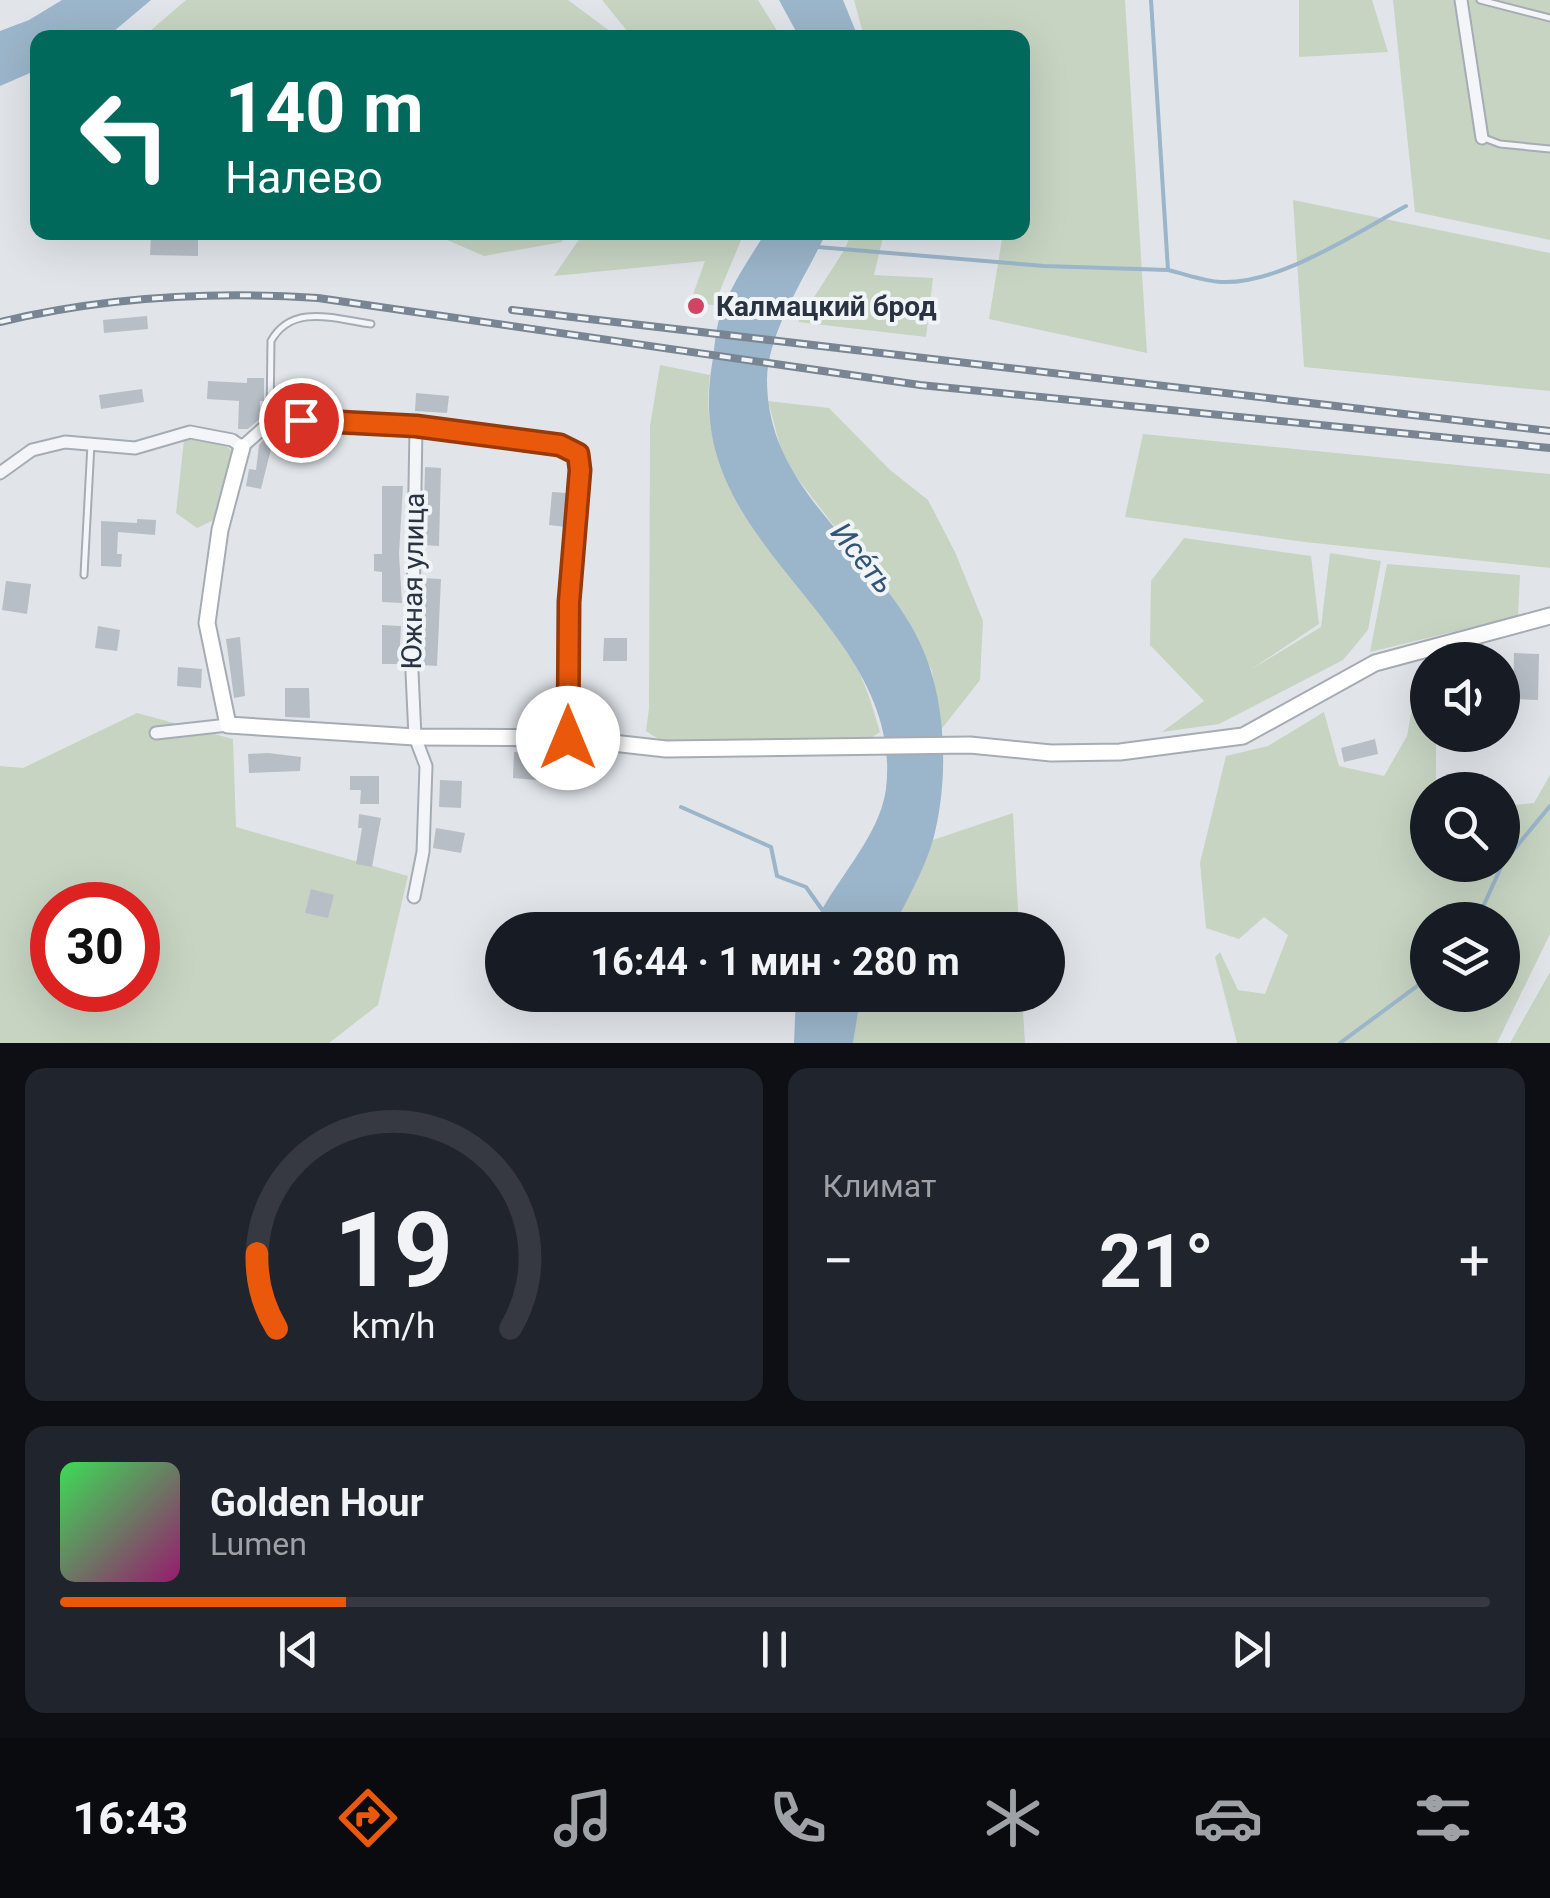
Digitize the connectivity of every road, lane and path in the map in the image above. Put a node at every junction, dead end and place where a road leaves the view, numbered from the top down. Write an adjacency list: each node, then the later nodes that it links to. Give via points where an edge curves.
1 (1461, 0): 4 (street)
2 (1480, 0): 3 (lane)
3 (1550, 18)
4 (1482, 138): 5 (lane)
5 (1550, 149)
6 (371, 324): 7 (lane, via 302,315 277,330 271,341)
7 (270, 422): 8 (street); 10 (street)
8 (416, 426): 16 (street, Южная улица); 17 (street, via 560,445 578,454)
9 (91, 444): 10 (street, via 135,448 190,432); 11 (street, via 32,450); 12 (lane)
10 (242, 448): 14 (street, via 220,530 207,623)
11 (0, 472)
12 (84, 575)
13 (1550, 616): 17 (street, via 1375,663 1243,736 1148,748 666,749)
14 (228, 726): 15 (street); 16 (street)
15 (156, 733)
16 (415, 737): 17 (street); 18 (street, Южная улица, via 426,766 424,852)
17 (568, 738)
18 (414, 897)

